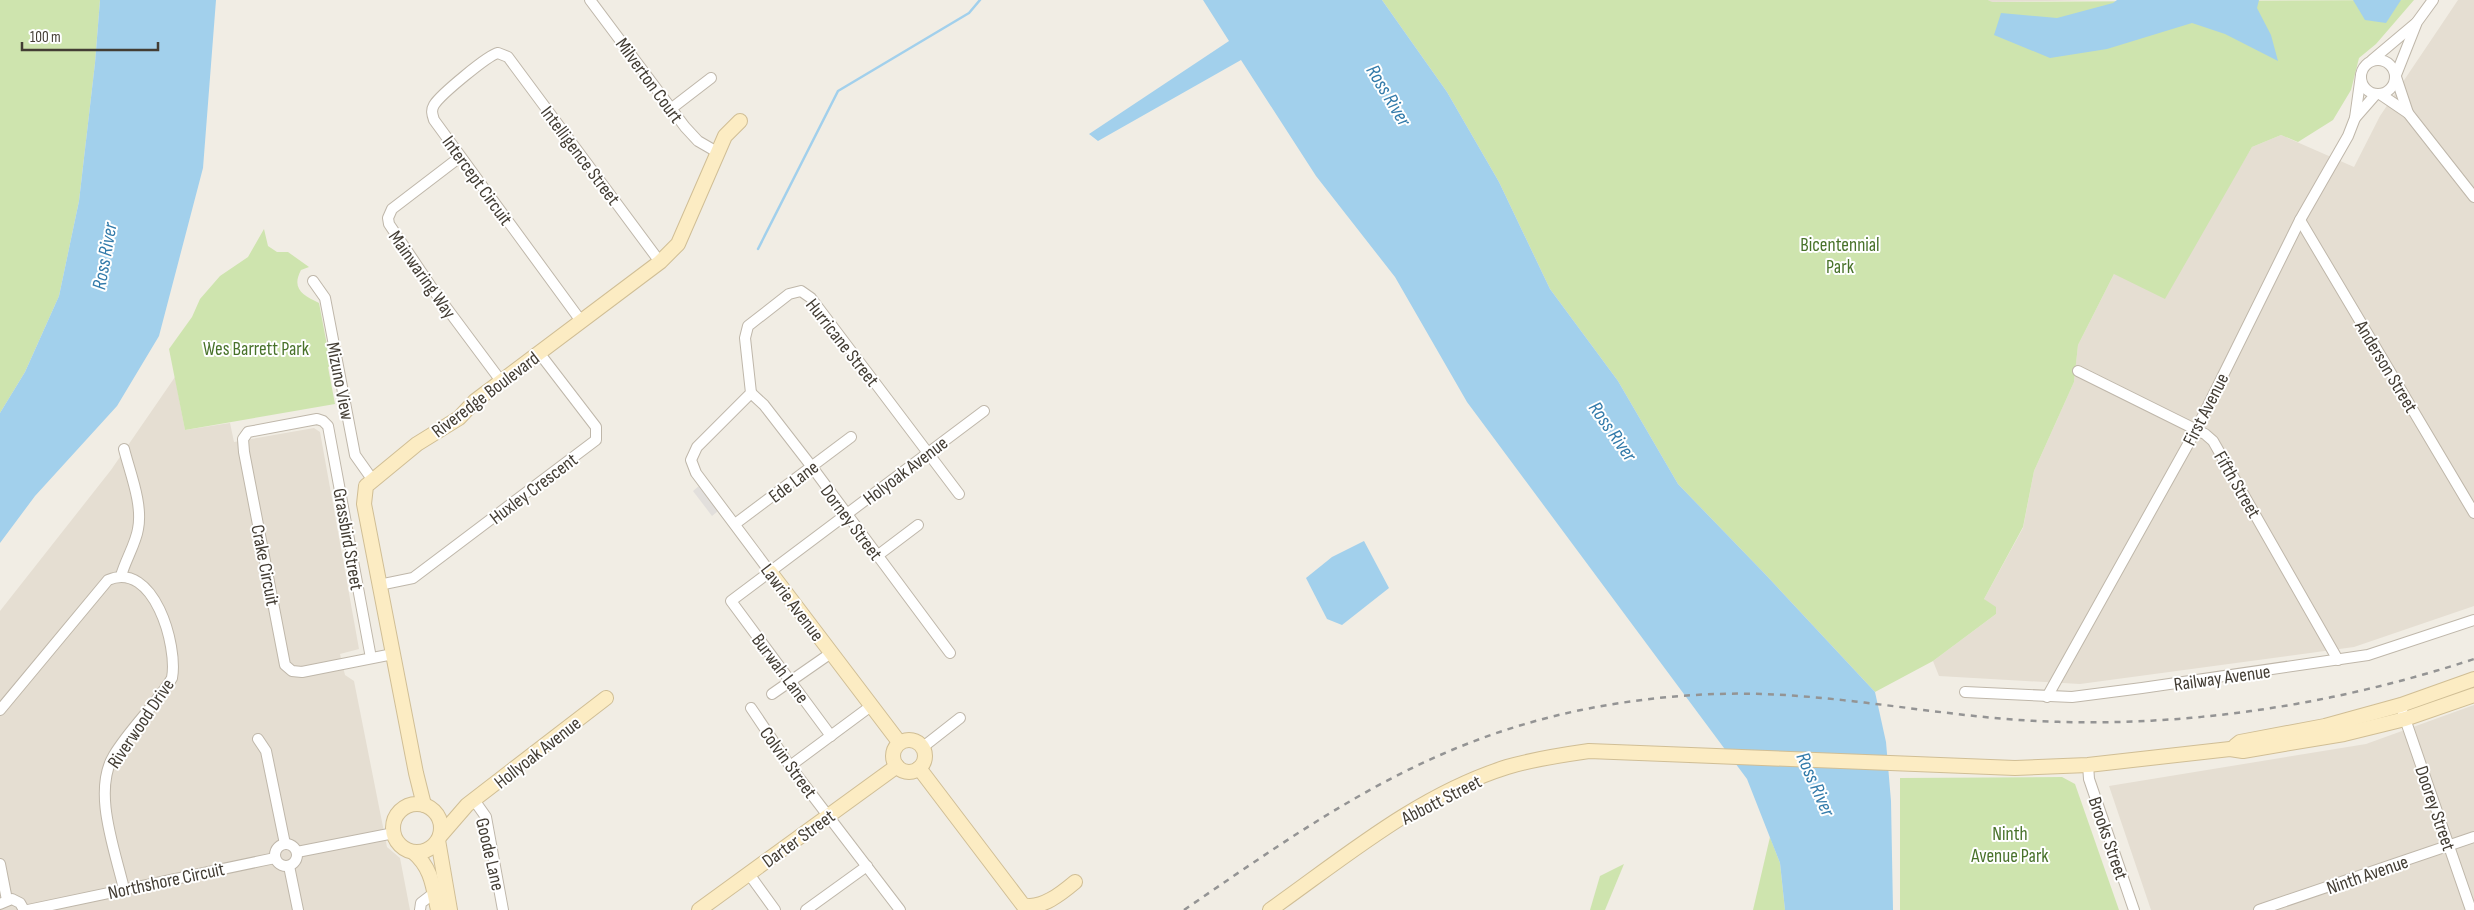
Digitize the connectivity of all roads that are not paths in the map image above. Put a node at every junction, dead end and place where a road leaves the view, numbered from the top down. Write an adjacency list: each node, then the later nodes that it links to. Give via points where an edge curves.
1 (590, 0): 10 (street, Milverton Court)
2 (2433, 0): 3 (street)
3 (2417, 22): 5 (street); 7 (street)
4 (498, 53): 15 (street, Intercept Circuit, via 487,58 433,107 434,120); 18 (street, Intelligence Street, via 508,57)
5 (2371, 61): 6 (street, via 2362,69); 7 (street, via 2387,61)
6 (2361, 75): 9 (street, via 2365,88); 12 (street, First Avenue)
7 (2396, 76): 9 (street, via 2389,90); 11 (street)
8 (711, 78): 10 (street)
9 (2378, 94): 11 (street); 12 (street, First Avenue)
10 (672, 108): 14 (street, Milverton Court, via 691,135)
11 (2408, 113): 16 (street)
12 (2355, 118): 17 (street, First Avenue)
13 (740, 121): 14 (street, Riveredge Boulevard, via 725,136)
14 (717, 152): 18 (street, Riveredge Boulevard, via 678,244)
15 (460, 157): 20 (street, Intercept Circuit); 23 (street, Mainwaring Way, via 392,209 389,224)
16 (2474, 197)
17 (2300, 220): 27 (street, First Avenue); 34 (street, Anderson Street)
18 (660, 262): 20 (street, Riveredge Boulevard)
19 (313, 281): 32 (street, Mizuno View, via 325,298 355,455)
20 (582, 321): 21 (street, Riveredge Boulevard)
21 (540, 354): 23 (street, Riveredge Boulevard); 41 (street, Huxley Crescent, via 596,427 596,440 413,578)
22 (2078, 371): 27 (street, Fifth Street)
23 (501, 381): 32 (street, Riveredge Boulevard, via 459,418 417,444)
24 (752, 394): 30 (street, Hurricane Street, via 746,338 748,326 788,294 802,292 811,298); 31 (street, Dorney Street); 36 (street, Lawrie Avenue, via 697,447 691,460 696,473)
25 (984, 411): 30 (street, Holyoak Avenue)
26 (324, 420): 47 (street, Grassbird Street); 47 (street, Crake Circuit, via 311,419 253,430 244,439 282,649 286,665 296,672)
27 (2196, 430): 48 (street, Fifth Street, via 2205,434 2219,449); 54 (street, First Avenue)
28 (851, 437): 31 (street, Ede Lane)
29 (124, 449): 40 (street, via 139,518 135,541)
30 (928, 453): 33 (street); 35 (street, Holyoak Avenue)
31 (812, 467): 35 (street, Dorney Street); 36 (street, Ede Lane)
32 (372, 479): 41 (street, via 366,486 364,504)
33 (959, 494)
34 (2474, 513)
35 (847, 514): 38 (street, Dorney Street); 39 (street, Holyoak Avenue)
36 (735, 524): 39 (street, Lawrie Avenue)
37 (918, 525): 38 (street)
38 (877, 556): 45 (street, Dorney Street)
39 (770, 572): 42 (street, Holyoak Avenue); 44 (street, Lawrie Avenue)
40 (121, 576): 59 (street, via 101,586); 89 (street, Riverwood Drive, via 144,587 160,608 174,671 168,685 115,754 104,780 103,797)
41 (380, 585): 46 (street)
42 (731, 601): 50 (street, Burwah Lane)
43 (2474, 620): 48 (street, Railway Avenue, via 2368,655)
44 (831, 653): 50 (street); 57 (street, Lawrie Avenue)
45 (950, 653)
46 (393, 654): 47 (street, Crake Circuit); 71 (street)
47 (371, 658)
48 (2338, 660): 54 (street, Railway Avenue, via 2072,698)
49 (2474, 679): 56 (street)
50 (791, 682): 52 (street); 62 (street, Burwah Lane)
51 (1965, 692): 54 (street, Railway Avenue)
52 (772, 694)
53 (2474, 695): 61 (street)
54 (2047, 697)
55 (606, 698): 72 (street, Hollyoak Avenue)
56 (2401, 705): 61 (street, Doorey Street); 66 (street, via 2325,726 2240,742)
57 (871, 706): 62 (street); 64 (street, Lawrie Avenue)
58 (751, 708): 68 (street, Colvin Street)
59 (0, 710)
60 (960, 718): 65 (street)
61 (2405, 719): 66 (street, via 2306,741 2243,751); 80 (street, Doorey Street)
62 (831, 736): 68 (street)
63 (258, 739): 79 (street, via 266,751)
64 (899, 742): 65 (street, via 915,740); 69 (street, via 893,756)
65 (923, 747): 70 (street, via 925,758)
66 (2230, 749): 67 (street)
67 (2088, 765): 103 (street, Abbott Street, via 2015,768 1589,751 1547,757 1506,767 1420,806); 104 (street, Brooks Street, via 2089,779)
68 (790, 766): 75 (street, Colvin Street)
69 (896, 766): 70 (street, via 906,772); 75 (street, Darter Street)
70 (919, 768): 88 (street, via 1023,906 1042,908)
71 (416, 773): 73 (street); 74 (street)
72 (470, 803): 74 (street, via 451,811); 78 (street); 98 (street, Goode Lane, via 486,818)
73 (407, 806): 74 (street); 76 (street, via 397,815)
74 (430, 808): 78 (street, via 439,818)
75 (829, 817): 86 (street, Colvin Street); 87 (street, Darter Street)
76 (394, 833): 81 (street); 82 (street, via 400,845)
77 (2474, 837): 80 (street, Ninth Avenue)
78 (440, 838): 82 (street, via 428,850); 97 (street)
79 (285, 844): 81 (street); 83 (street, via 277,848)
80 (2449, 846): 105 (street, Ninth Avenue); 106 (street, Doorey Street)
81 (297, 852): 85 (street, via 297,860)
82 (413, 852): 90 (street, via 428,867)
83 (275, 858): 85 (street, via 282,866); 89 (street, Northshore Circuit)
84 (0, 864): 91 (street)
85 (289, 866): 94 (street)
86 (866, 866): 101 (street); 102 (street, Colvin Street)
87 (749, 874): 99 (street, Darter Street); 100 (street)
88 (1075, 882)
89 (124, 889): 93 (street, Northshore Circuit)
90 (434, 892): 95 (street, via 422,903); 96 (street)
91 (4, 902): 92 (street, via 20,903)
92 (24, 910)
93 (28, 910)
94 (298, 910)
95 (420, 910)
96 (438, 910)
97 (450, 910)
98 (503, 910)
99 (699, 910)
100 (775, 910)
101 (806, 910)
102 (900, 910)
103 (1270, 910)
104 (2134, 910)
105 (2259, 910)
106 (2471, 910)

